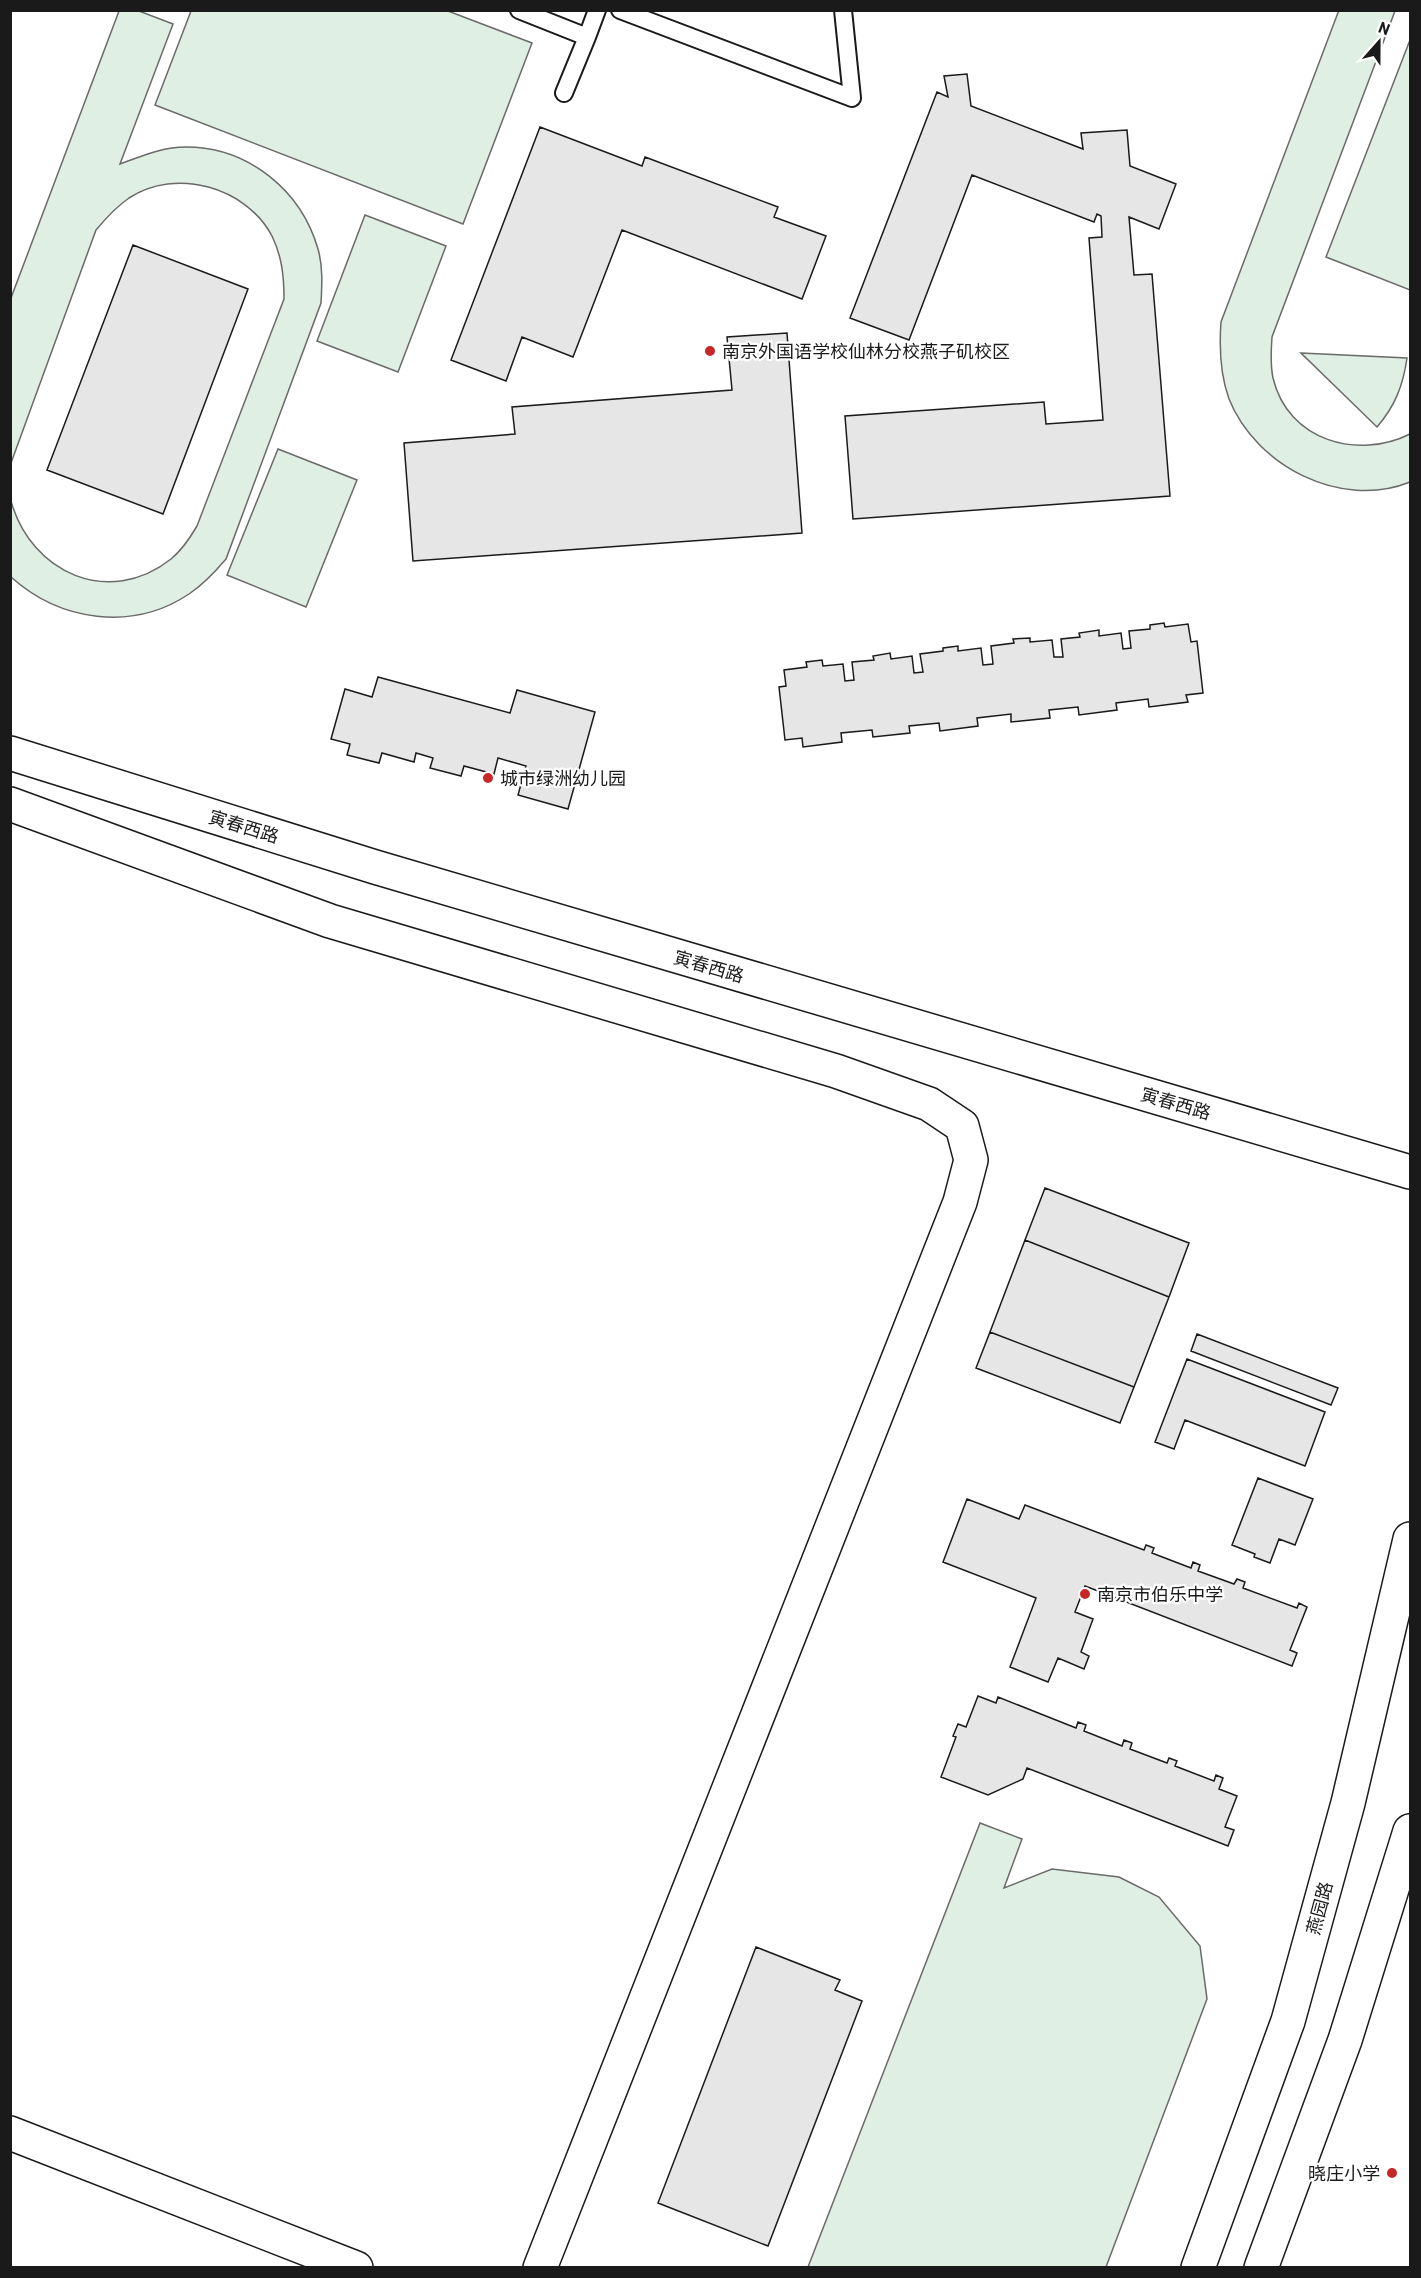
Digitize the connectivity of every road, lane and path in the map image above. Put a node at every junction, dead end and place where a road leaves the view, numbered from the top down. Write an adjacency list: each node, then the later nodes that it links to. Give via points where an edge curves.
1 (519, 10): 5 (lane)
2 (597, 10): 5 (lane)
3 (620, 10): 4 (lane, via 852,98)
4 (843, 10)
5 (586, 37): 6 (lane)
6 (564, 93)
7 (10, 753): 9 (street, 寅春西路, via 375,867)
8 (10, 804): 14 (street, via 330,921 836,1071 929,1104 962,1126 971,1160 960,1202)
9 (1410, 1172)
10 (1410, 1539): 15 (street, 燕园路, via 1348,1803 1288,2021)
11 (1410, 1831): 16 (street, via 1345,2040)
12 (10, 2133): 13 (street)
13 (356, 2268)
14 (540, 2268)
15 (1198, 2268)
16 (1261, 2268)

